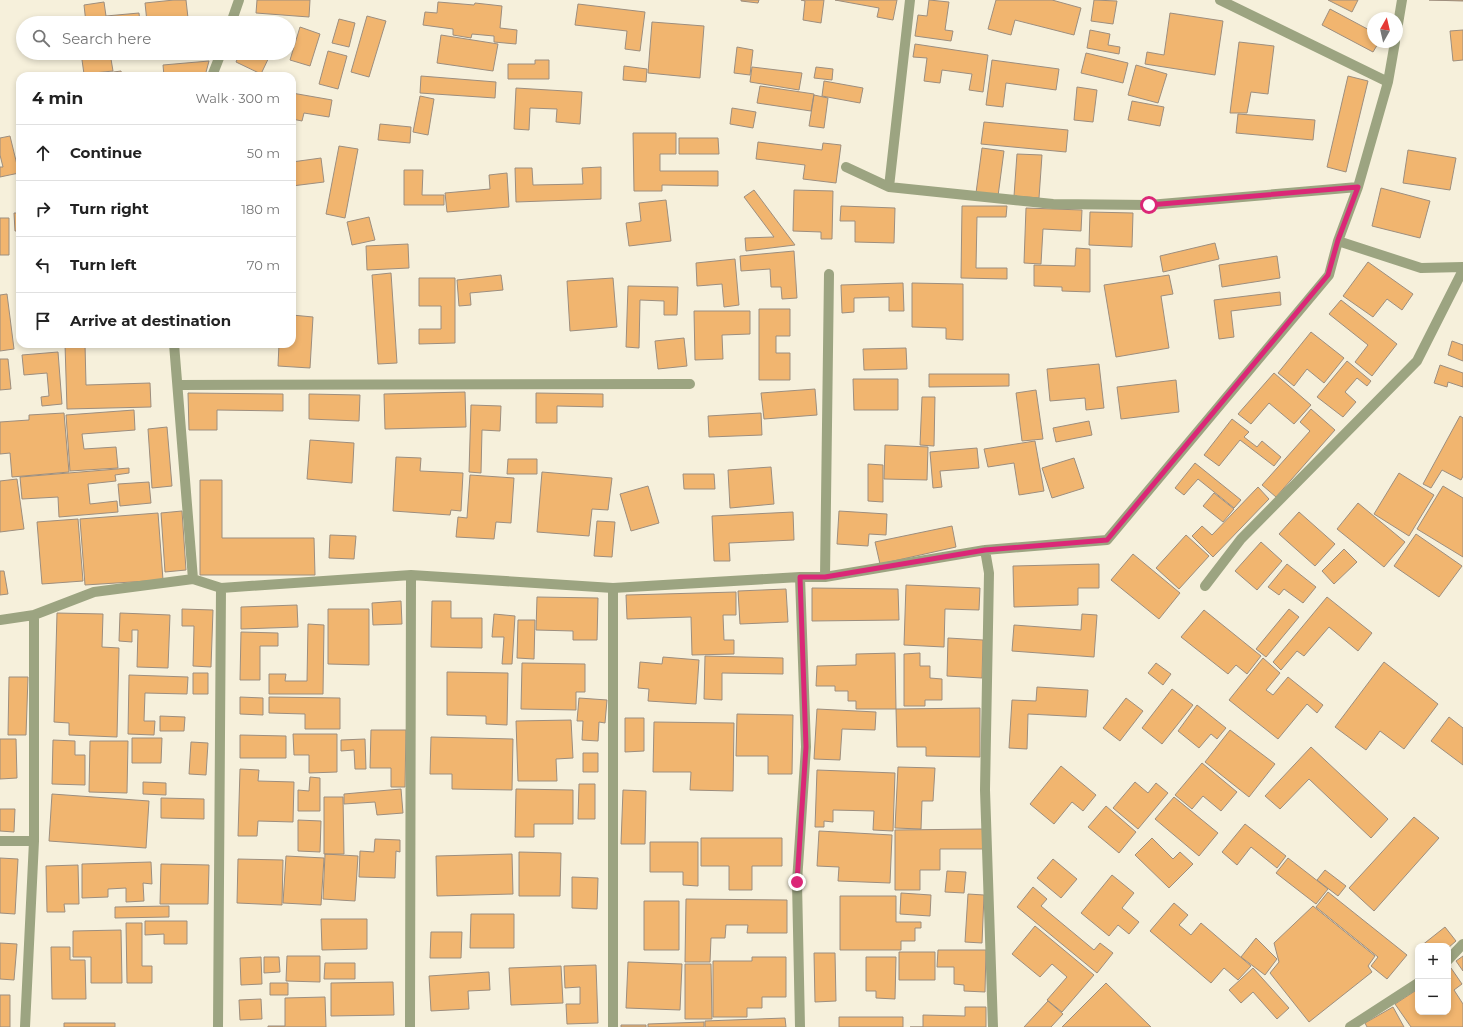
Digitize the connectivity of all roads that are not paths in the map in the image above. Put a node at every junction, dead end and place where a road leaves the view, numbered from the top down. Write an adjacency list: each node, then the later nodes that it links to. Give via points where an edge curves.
1 (240, 0): 6 (street)
2 (910, 0): 12 (street)
3 (1220, 0): 10 (street)
4 (1402, 0): 5 (street)
5 (1400, 12)
6 (234, 16)
7 (1394, 48): 10 (street)
8 (218, 60): 9 (street)
9 (213, 72)
10 (1388, 82): 13 (street)
11 (846, 167): 12 (street)
12 (889, 187): 13 (street, via 1053,204 1149,205)
13 (1358, 187): 14 (street)
14 (1338, 240): 15 (street, via 1421,268); 21 (street, via 1328,275 1107,540)
15 (1463, 267)
16 (1463, 270): 26 (street, via 1417,361 1241,539)
17 (829, 274): 24 (street)
18 (174, 348): 20 (street)
19 (690, 384): 20 (street)
20 (178, 385): 25 (street)
21 (985, 550): 24 (street); 41 (street, via 989,572 985,790)
22 (411, 575): 27 (street); 28 (street); 38 (street)
23 (800, 577): 24 (street); 28 (street); 40 (street, via 806,747 797,882)
24 (825, 577)
25 (193, 579): 27 (street); 29 (street, via 94,592)
26 (1206, 586)
27 (221, 588): 37 (street)
28 (613, 588): 39 (street)
29 (34, 615): 30 (street); 32 (street)
30 (0, 620)
31 (0, 840): 32 (street)
32 (34, 840): 36 (street)
33 (1463, 944): 34 (street)
34 (1451, 957)
35 (1415, 985): 42 (street)
36 (24, 1027)
37 (218, 1027)
38 (410, 1027)
39 (613, 1027)
40 (800, 1027)
41 (993, 1027)
42 (1350, 1027)

